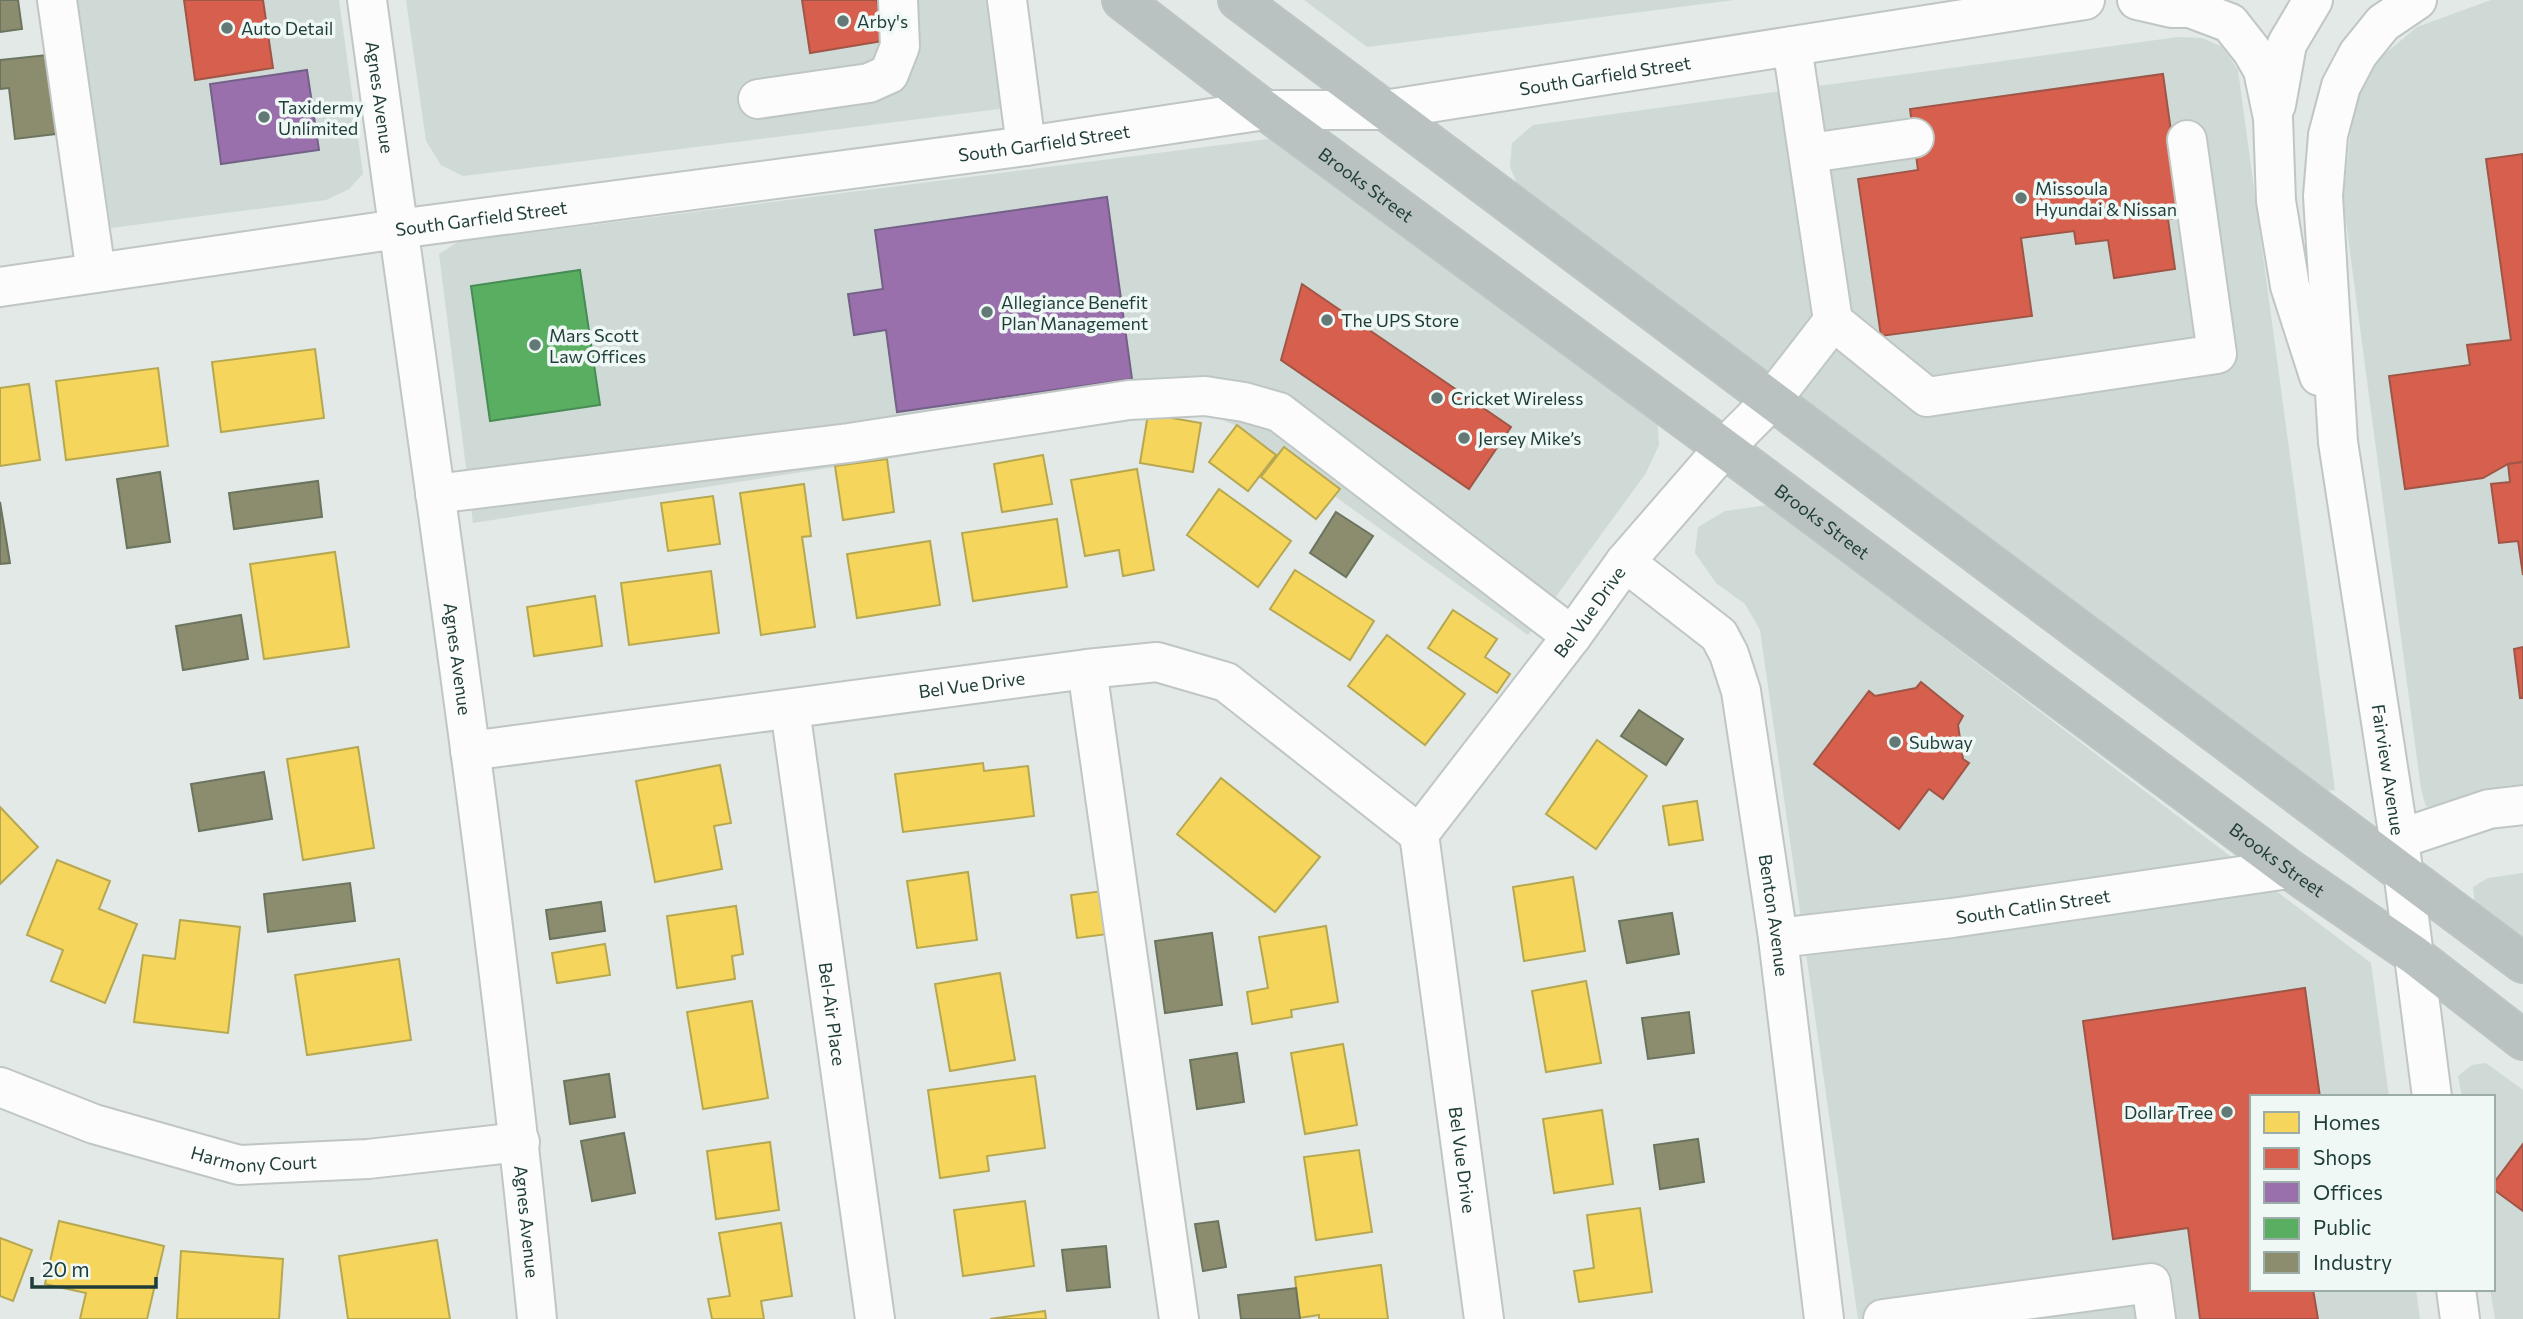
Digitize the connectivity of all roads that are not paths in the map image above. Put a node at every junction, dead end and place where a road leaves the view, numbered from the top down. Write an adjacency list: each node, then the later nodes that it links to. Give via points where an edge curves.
1 (57, 0): 21 (street)
2 (367, 0): 20 (street, Agnes Avenue)
3 (898, 0): 12 (street, via 900,46 889,74 869,83)
4 (1007, 0): 18 (street)
5 (1122, 0): 13 (highway, Brooks Street)
6 (1238, 0): 14 (highway)
7 (2085, 0): 11 (street, South Garfield Street)
8 (2137, 0): 15 (street, via 2190,8 2230,23 2263,70)
9 (2313, 0): 15 (street, via 2287,44)
10 (2417, 0): 25 (street, via 2384,23 2358,54 2341,86 2328,135 2323,196)
11 (1792, 46): 14 (street, South Garfield Street); 19 (street)
12 (758, 99)
13 (1265, 110): 14 (street, South Garfield Street); 18 (street, South Garfield Street); 26 (highway, Brooks Street)
14 (1384, 110): 24 (highway)
15 (2273, 118): 25 (street, via 2276,201 2290,286)
16 (1914, 138): 19 (street)
17 (2187, 140): 23 (street, via 2217,354 1927,397)
18 (1026, 146): 20 (street, South Garfield Street)
19 (1810, 153): 23 (street)
20 (398, 229): 21 (street, South Garfield Street); 27 (street, Agnes Avenue)
21 (96, 273): 22 (street, South Garfield Street)
22 (0, 287)
23 (1833, 321): 24 (street, Bel Vue Drive)
24 (1771, 401): 26 (street, Bel Vue Drive); 35 (highway)
25 (2338, 442): 35 (street, Fairview Avenue)
26 (1724, 447): 28 (street, Bel Vue Drive); 36 (highway, Brooks Street)
27 (435, 494): 29 (street, via 849,443 1129,400 1205,396 1279,412); 32 (street, Agnes Avenue)
28 (1625, 562): 29 (street, Bel Vue Drive); 37 (street, Benton Avenue, via 1719,635 1729,654 1741,691)
29 (1572, 636): 34 (street, Bel Vue Drive)
30 (1087, 669): 31 (street, Bel Vue Drive); 34 (street, Bel Vue Drive, via 1157,662 1226,682); 47 (street)
31 (790, 709): 32 (street, Bel Vue Drive); 46 (street, Bel-Air Place)
32 (470, 751): 43 (street, Agnes Avenue)
33 (2506, 807): 35 (street)
34 (1419, 834): 48 (street, Bel Vue Drive)
35 (2402, 857): 38 (street, Fairview Avenue); 39 (highway)
36 (2289, 869): 37 (street, South Catlin Street, via 1952,919); 38 (highway, Brooks Street)
37 (1777, 938): 49 (street, Benton Avenue)
38 (2414, 955): 40 (highway, Brooks Street); 42 (street, Fairview Avenue)
39 (2523, 963)
40 (2523, 1040)
41 (0, 1087): 43 (street, Harmony Court, via 94,1124 239,1166 368,1159)
42 (2432, 1095)
43 (520, 1142): 45 (street, Agnes Avenue)
44 (2456, 1291): 52 (street)
45 (537, 1319)
46 (875, 1319)
47 (1179, 1319)
48 (1484, 1319)
49 (1824, 1319)
50 (1883, 1319): 51 (street, via 2151,1283)
51 (2156, 1319)
52 (2460, 1319)

